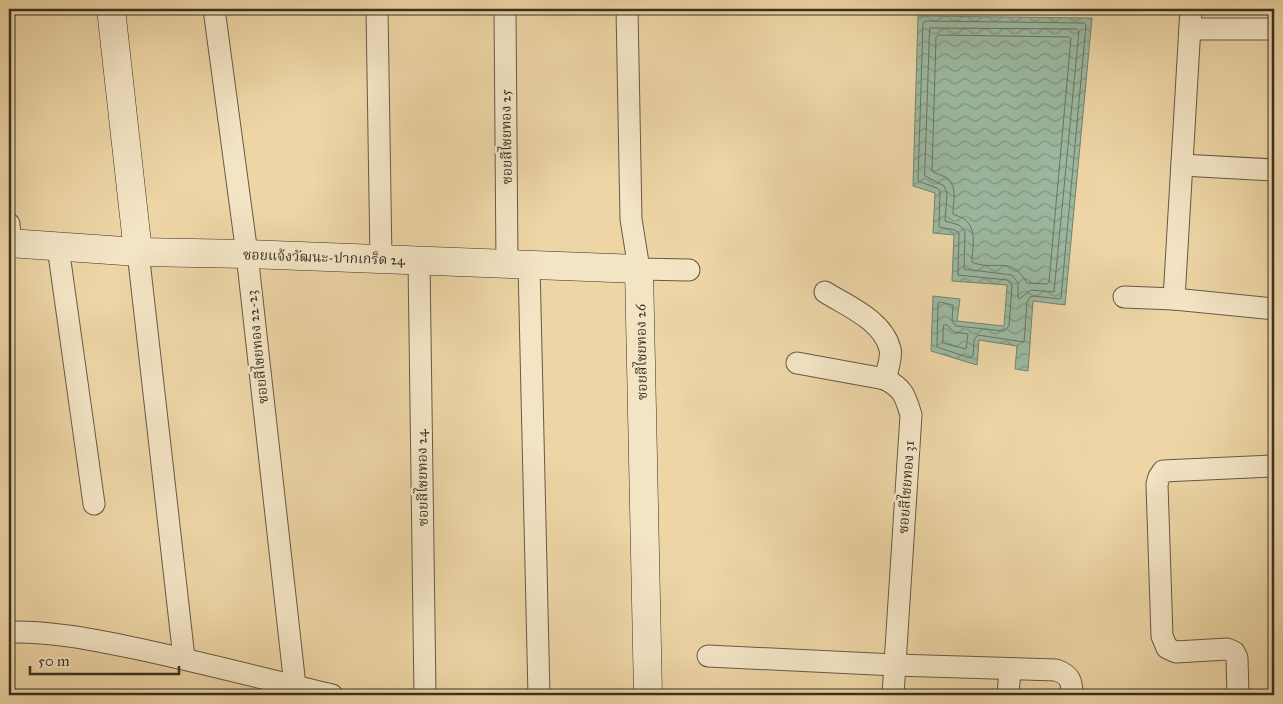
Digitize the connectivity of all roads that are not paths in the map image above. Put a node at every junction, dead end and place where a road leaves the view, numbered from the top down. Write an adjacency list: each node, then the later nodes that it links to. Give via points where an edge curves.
1 (111, 9): 12 (street)
2 (214, 9): 13 (street, ซอยสีไชยทอง 22-23)
3 (377, 9): 14 (street)
4 (504, 9): 16 (street, ซอยสีไชยทอง 25)
5 (626, 9): 17 (street, ซอยสีไชยทอง 26, via 632,219)
6 (1190, 19): 7 (street); 8 (street)
7 (1274, 29)
8 (1182, 165): 9 (street); 21 (street)
9 (1274, 170)
10 (10, 236): 11 (street, ซอยแจ้งวัฒนะ-ปากเกร็ด 24)
11 (58, 247): 12 (street, ซอยแจ้งวัฒนะ-ปากเกร็ด 24); 26 (street)
12 (138, 252): 13 (street, ซอยแจ้งวัฒนะ-ปากเกร็ด 24); 29 (street)
13 (247, 254): 14 (street, ซอยแจ้งวัฒนะ-ปากเกร็ด 24); 32 (street, ซอยสีไชยทอง 22-23)
14 (381, 260): 15 (street, ซอยแจ้งวัฒนะ-ปากเกร็ด 24)
15 (419, 261): 16 (street, ซอยแจ้งวัฒนะ-ปากเกร็ด 24); 34 (street, ซอยสีไชยทอง 24)
16 (518, 265): 17 (street, ซอยแจ้งวัฒนะ-ปากเกร็ด 24); 35 (street)
17 (639, 269): 18 (street); 36 (street, ซอยสีไชยทอง 26)
18 (689, 270)
19 (824, 292): 24 (street, via 872,321 884,335 891,350)
20 (1124, 297): 21 (street)
21 (1174, 299): 22 (street)
22 (1274, 308)
23 (796, 363): 24 (street)
24 (885, 379): 30 (street, ซอยสีไชยทอง 31, via 898,386 911,416)
25 (1274, 466): 40 (street, via 1163,471 1157,484 1162,636 1168,648 1176,652 1227,649 1234,652)
26 (94, 504)
27 (9, 632): 29 (street, via 86,638)
28 (708, 656): 30 (street)
29 (184, 658): 32 (street)
30 (895, 665): 31 (street); 37 (street, ซอยสีไชยทอง 31)
31 (1010, 669): 38 (street); 39 (street, via 1065,673 1072,684)
32 (295, 686): 33 (street)
33 (332, 695)
34 (425, 695)
35 (539, 695)
36 (648, 695)
37 (893, 695)
38 (1008, 695)
39 (1072, 695)
40 (1238, 695)

